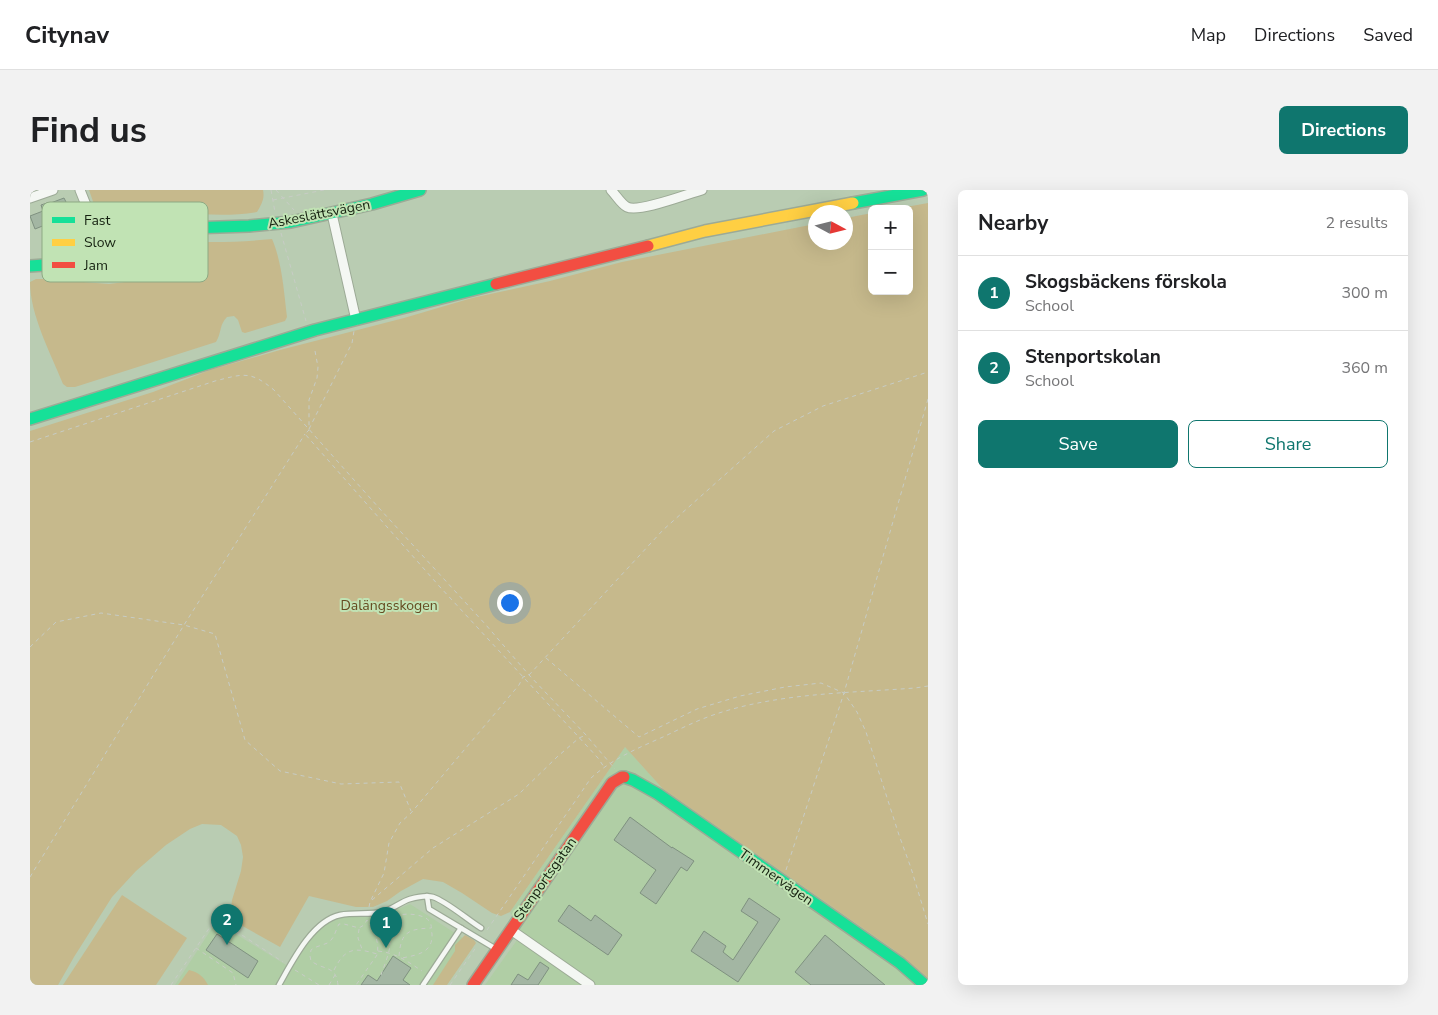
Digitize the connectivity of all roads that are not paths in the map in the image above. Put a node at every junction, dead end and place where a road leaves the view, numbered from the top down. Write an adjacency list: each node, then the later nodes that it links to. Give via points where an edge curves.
1 (52, 190): 8 (street)
2 (80, 190): 9 (street)
3 (420, 190): 7 (street, Askeslättsvägen)
4 (612, 190): 5 (street, via 623,205 634,209)
5 (702, 190)
6 (923, 190): 12 (street, via 705,231)
7 (391, 194): 10 (street, Askeslättsvägen)
8 (30, 198)
9 (85, 202)
10 (332, 214): 11 (street, Askeslättsvägen, via 278,223); 12 (street)
11 (208, 227)
12 (356, 320): 13 (street)
13 (30, 419)
14 (622, 778): 18 (street, Stenportsgatan, via 612,783); 24 (street, Timmervägen, via 633,780 658,794 900,963)
15 (427, 896): 16 (lane, via 429,908); 17 (lane, via 439,900); 20 (lane, via 413,898 384,912 332,917 314,932)
16 (461, 928): 19 (lane); 21 (lane)
17 (481, 928)
18 (511, 930): 19 (street, Stenportsgatan); 23 (street)
19 (497, 950): 22 (street, Stenportsgatan)
20 (279, 985)
21 (423, 985)
22 (473, 985)
23 (590, 985)
24 (925, 985)

